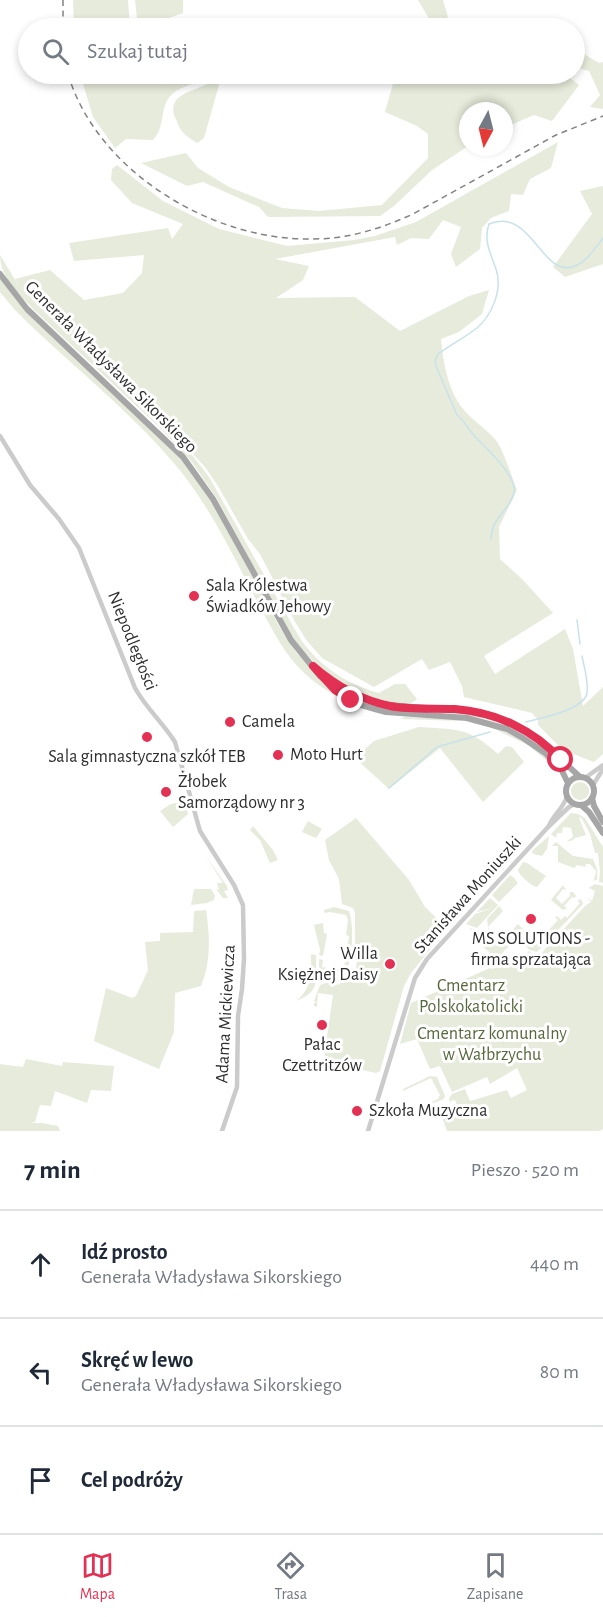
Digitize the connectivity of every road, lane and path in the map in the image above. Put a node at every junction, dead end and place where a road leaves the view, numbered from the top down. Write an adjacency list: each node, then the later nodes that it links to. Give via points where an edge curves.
1 (0, 274): 3 (main road, Generała Władysława Sikorskiego, via 27,309 183,457 213,499 291,640)
2 (0, 435): 14 (street, Niepodległości, via 30,485 79,549 135,688 143,704 175,742 200,831)
3 (313, 666): 5 (main road, Generała Władysława Sikorskiego, via 343,689 375,702 403,708 468,711 501,719 539,740); 6 (main road, Generała Władysława Sikorskiego, via 344,697 371,708 399,714 467,718 507,729 545,753)
4 (603, 767): 5 (street); 7 (street)
5 (583, 778): 6 (main road); 7 (main road)
6 (568, 783): 8 (main road)
7 (592, 785): 9 (main road)
8 (567, 796): 10 (main road); 12 (street, Stanisława Moniuszki)
9 (592, 798): 10 (main road); 11 (main road)
10 (578, 805): 12 (street, Stanisława Moniuszki, via 569,807); 13 (main road, via 590,812)
11 (603, 822)
12 (549, 826): 16 (street, Stanisława Moniuszki, via 420,969)
13 (603, 833)
14 (239, 896): 15 (street, Adama Mickiewicza, via 244,959 237,1087)
15 (222, 1131)
16 (368, 1131)

